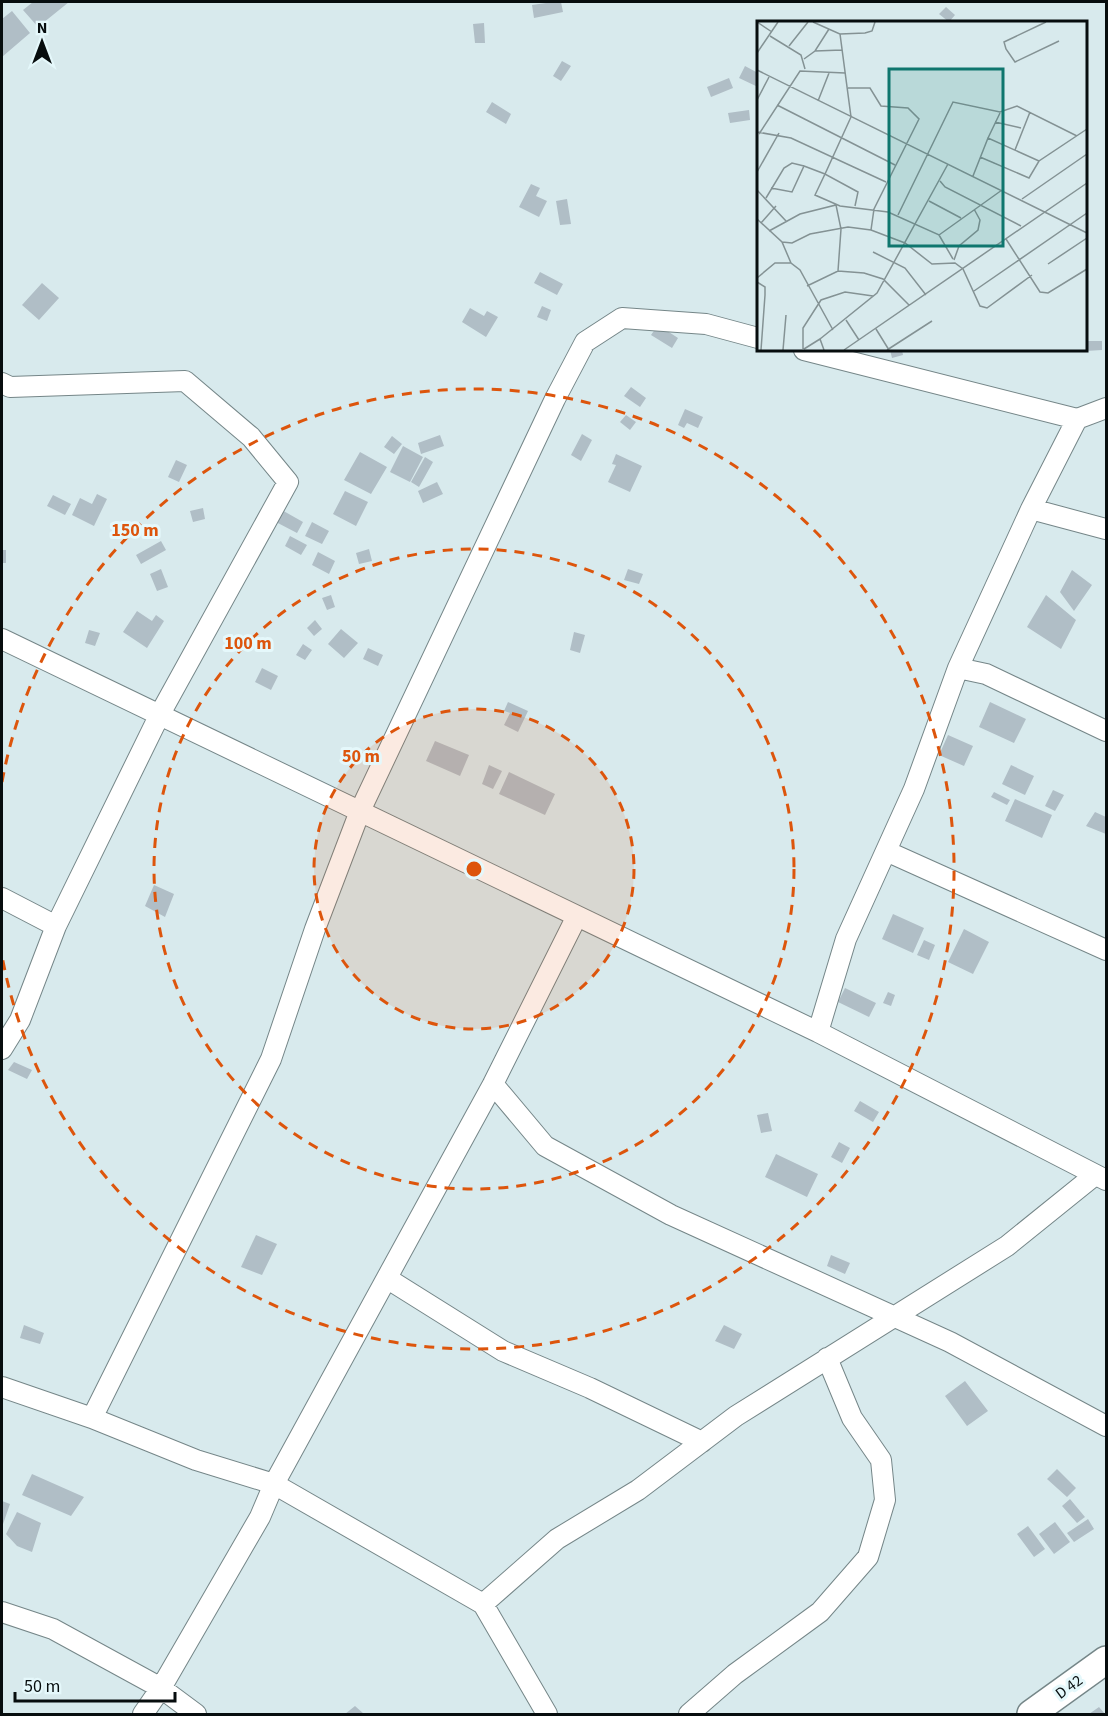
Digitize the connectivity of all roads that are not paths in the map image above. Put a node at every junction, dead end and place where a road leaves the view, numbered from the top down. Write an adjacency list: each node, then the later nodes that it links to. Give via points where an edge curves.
1 (757, 337): 12 (street, via 706,324 622,318 585,342)
2 (808, 351): 5 (street)
3 (2, 383): 10 (street, via 10,387 186,381 251,437 288,482)
4 (1107, 408): 5 (street)
5 (1077, 419): 6 (street)
6 (1031, 509): 7 (street); 9 (street)
7 (1107, 529)
8 (2, 639): 10 (street)
9 (958, 669): 11 (street, via 986,675); 13 (street, via 914,789)
10 (160, 714): 12 (street); 16 (street)
11 (1107, 731)
12 (360, 811): 15 (street); 26 (street, via 271,1059)
13 (886, 851): 17 (street); 18 (street, via 846,939)
14 (2, 898): 16 (street)
15 (577, 916): 18 (street); 20 (street)
16 (56, 926): 19 (street, via 20,1020)
17 (1107, 950)
18 (818, 1032): 21 (street)
19 (2, 1049)
20 (493, 1084): 22 (street); 23 (street, via 545,1146 671,1215)
21 (1101, 1177): 23 (street, via 1007,1246)
22 (388, 1279): 28 (street, via 503,1351); 29 (street)
23 (893, 1316): 24 (street); 27 (street)
24 (827, 1358): 28 (street); 37 (street, via 852,1418 881,1460 885,1500 868,1557 820,1612 735,1674)
25 (2, 1387): 26 (street)
26 (92, 1418): 29 (street, via 196,1460)
27 (1107, 1426)
28 (702, 1442): 30 (street, via 638,1490 557,1539)
29 (274, 1484): 30 (street); 33 (street, via 260,1517)
30 (483, 1604): 36 (street)
31 (2, 1612): 33 (street, via 53,1629)
32 (1107, 1660): 38 (street, D 42 / D 42)
33 (162, 1688): 34 (street); 35 (street)
34 (143, 1714)
35 (196, 1714)
36 (547, 1714)
37 (689, 1714)
38 (1031, 1714)

